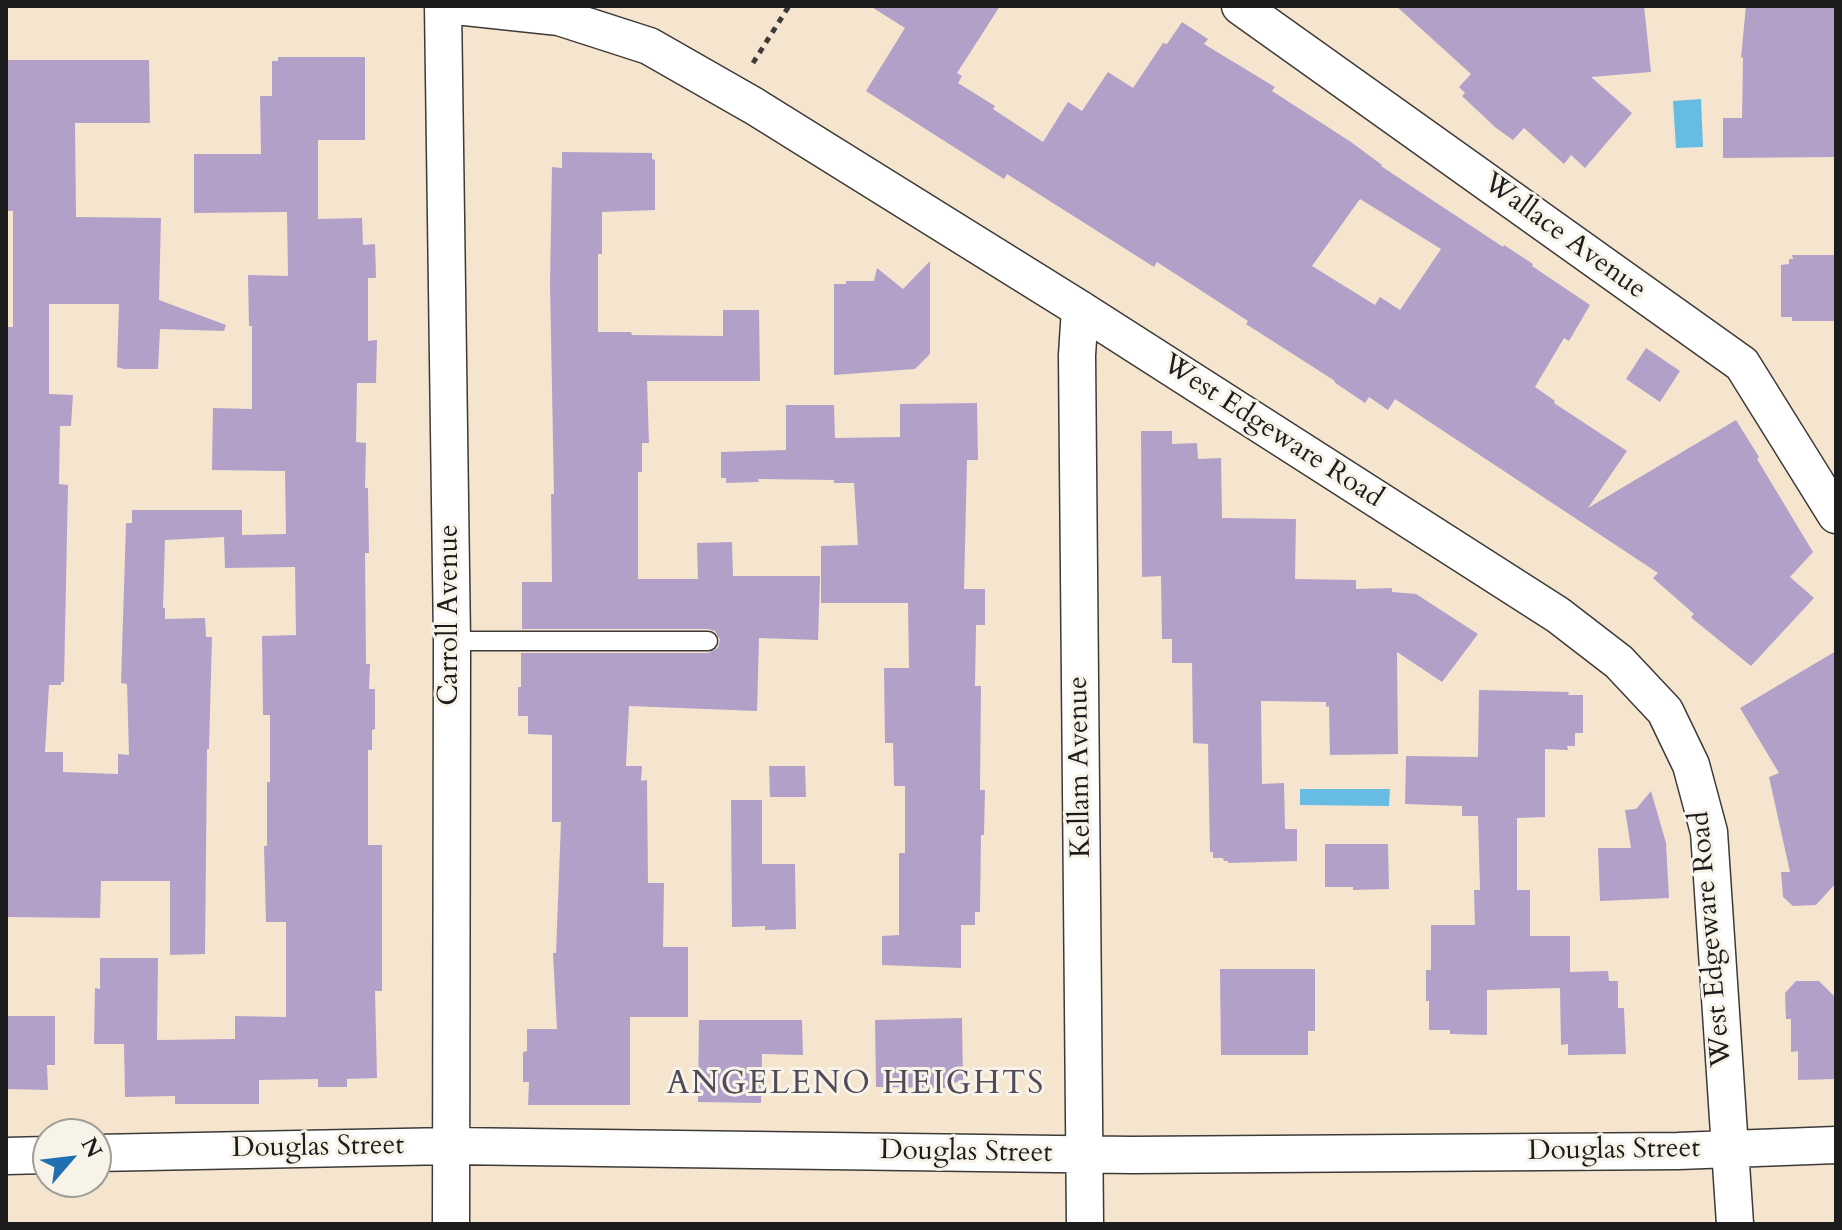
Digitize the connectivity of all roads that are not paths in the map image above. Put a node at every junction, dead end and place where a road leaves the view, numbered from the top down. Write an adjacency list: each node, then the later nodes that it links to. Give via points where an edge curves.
1 (443, 6): 6 (street, Carroll Avenue)
2 (456, 6): 4 (street, West Edgeware Road, via 559,17 649,46)
3 (1240, 6): 5 (street, Wallace Avenue, via 1742,364)
4 (1080, 309): 10 (street, West Edgeware Road, via 1558,615 1619,662 1665,711 1691,765 1709,832); 12 (street, Kellam Avenue)
5 (1836, 515)
6 (452, 641): 7 (lane); 9 (street, Carroll Avenue)
7 (708, 641)
8 (1836, 1145): 10 (street, Douglas Street)
9 (451, 1146): 11 (street, Douglas Street); 12 (street, Douglas Street); 15 (street, Carroll Avenue)
10 (1729, 1149): 12 (street, Douglas Street); 17 (street, West Edgeware Road)
11 (112, 1153)
12 (1085, 1154): 16 (street, Kellam Avenue)
13 (32, 1155): 14 (street)
14 (6, 1156)
15 (451, 1224)
16 (1085, 1224)
17 (1735, 1224)

